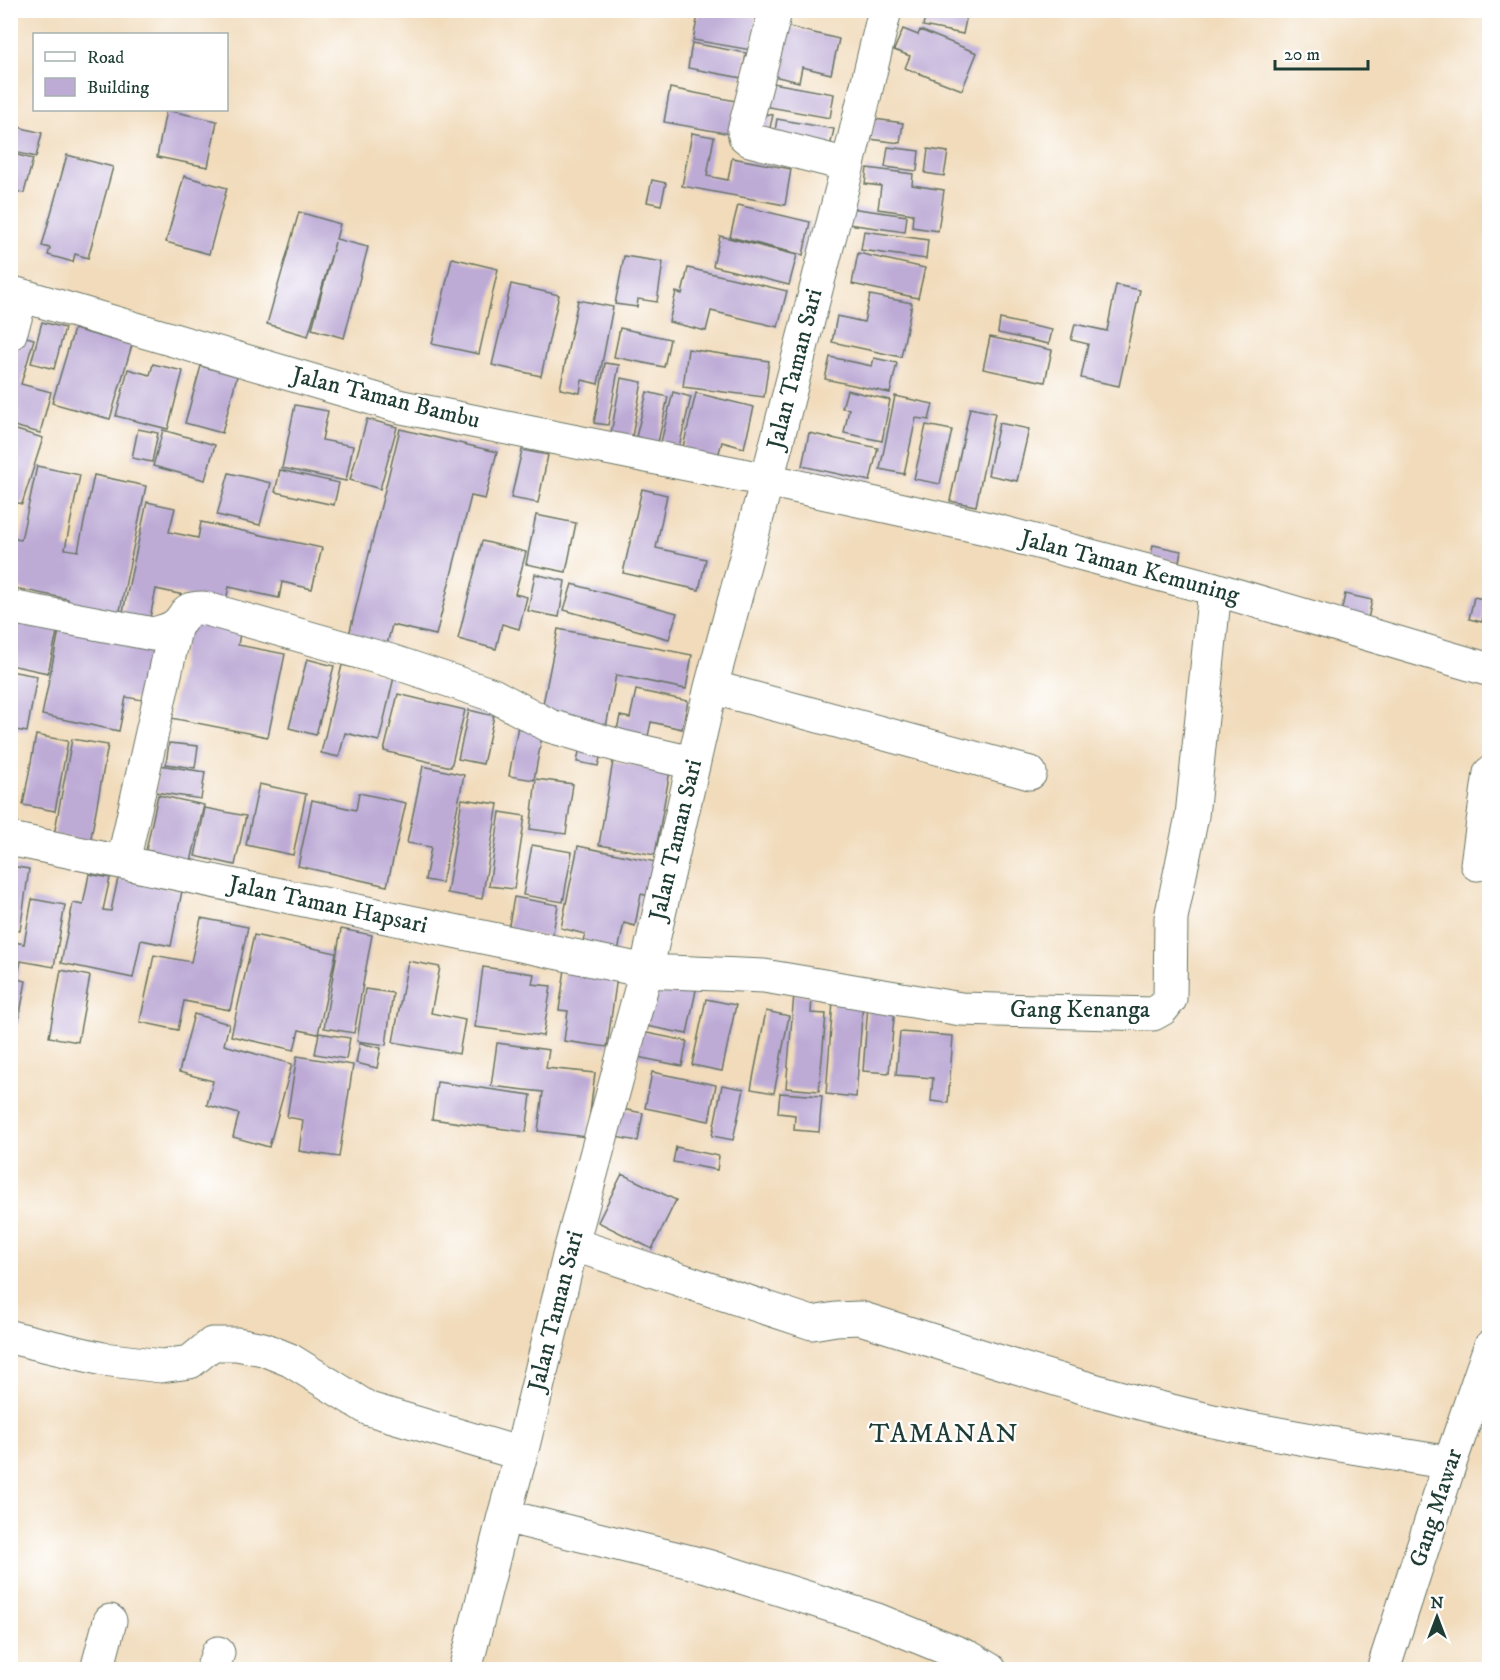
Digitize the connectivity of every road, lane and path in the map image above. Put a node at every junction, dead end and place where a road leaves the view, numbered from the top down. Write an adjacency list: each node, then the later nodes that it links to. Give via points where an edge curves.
1 (885, 10): 3 (street, Jalan Taman Sari)
2 (775, 12): 3 (street, via 745,135 750,140)
3 (848, 165): 6 (street, Jalan Taman Sari)
4 (16, 294): 5 (street); 6 (street, Jalan Taman Bambu, via 402,407)
5 (10, 334)
6 (767, 480): 7 (street, Jalan Taman Kemuning, via 985,528); 11 (street, Jalan Taman Sari)
7 (1215, 589): 10 (street, Jalan Taman Kemuning); 18 (street, Gang Kenanga, via 1192,816 1172,918 1170,999 1162,1009 1153,1014 961,1009 764,976)
8 (10, 607): 9 (street, via 153,634)
9 (176, 625): 12 (street, via 186,611 203,608 391,661 494,695 550,726); 16 (street)
10 (1490, 670)
11 (711, 687): 12 (street, Jalan Taman Sari); 13 (street)
12 (693, 763): 18 (street, Jalan Taman Sari)
13 (1030, 774)
14 (1490, 774): 17 (street)
15 (10, 839): 16 (street, Jalan Taman Hapsari)
16 (123, 862): 18 (street, Jalan Taman Hapsari)
17 (1477, 864)
18 (646, 971): 19 (street, Jalan Taman Sari)
19 (572, 1244): 22 (street, Jalan Taman Sari); 23 (street, via 812,1323 860,1318 1112,1396 1212,1421)
20 (10, 1337): 22 (street, via 103,1359 161,1366 190,1362 212,1344 263,1349 290,1360 369,1409)
21 (1490, 1347): 23 (street, Gang Mawar)
22 (521, 1454): 24 (street, Jalan Taman Sari)
23 (1450, 1463): 29 (street, Gang Mawar)
24 (504, 1516): 27 (street, Jalan Taman Sari); 28 (street, via 707,1566 865,1616 970,1658)
25 (110, 1621): 26 (street)
26 (97, 1670)
27 (465, 1670)
28 (990, 1670)
29 (1383, 1670)

